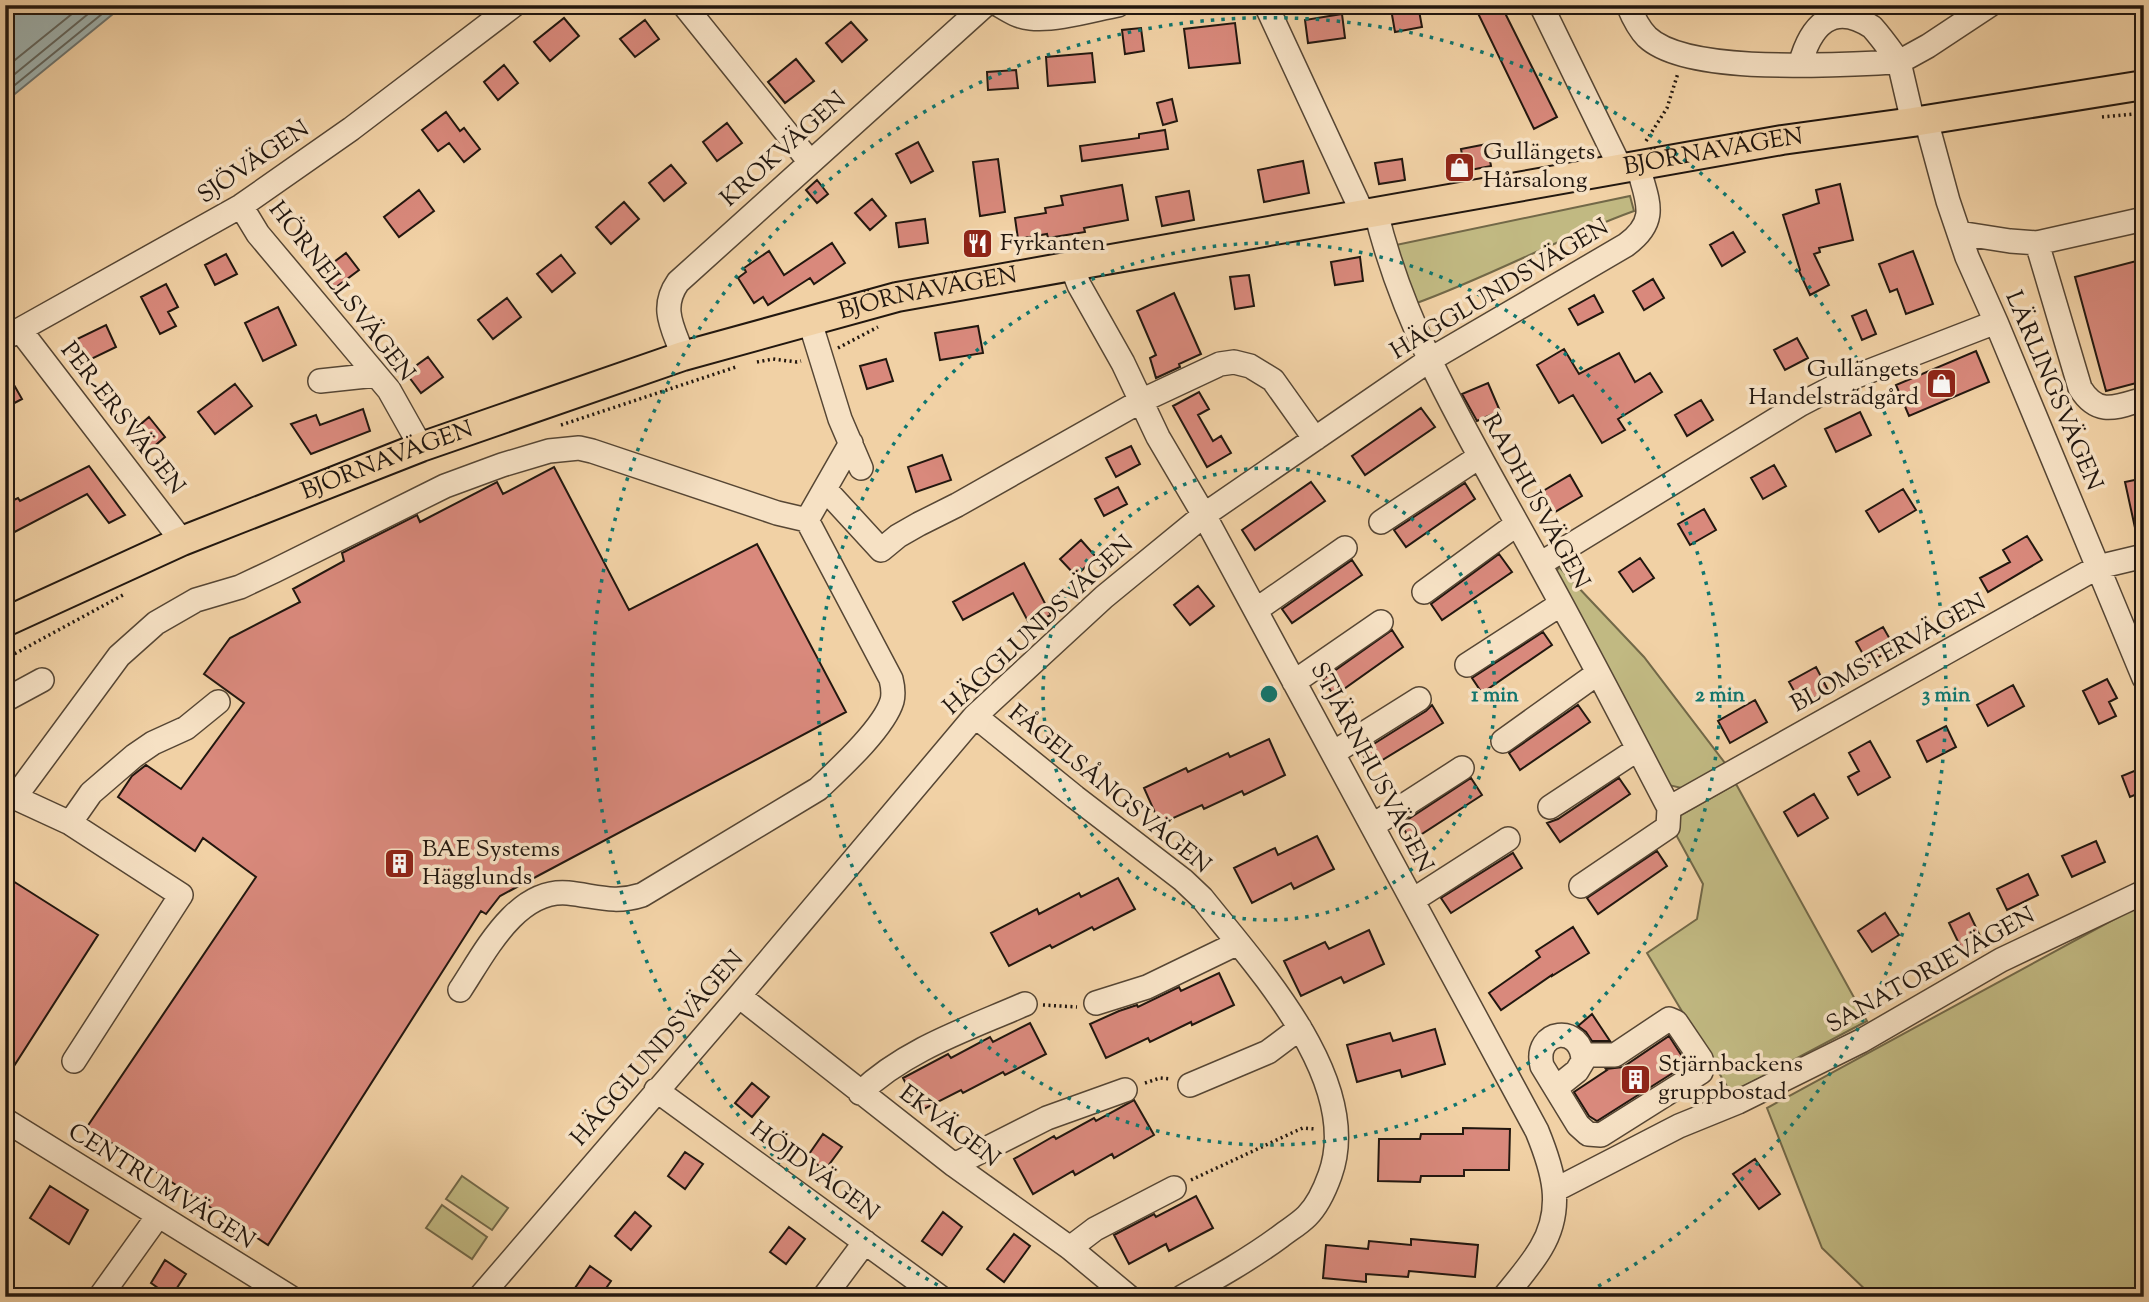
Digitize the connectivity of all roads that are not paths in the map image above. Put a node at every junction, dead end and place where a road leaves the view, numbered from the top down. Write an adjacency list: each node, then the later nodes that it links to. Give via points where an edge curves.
1 (514, 5): 16 (street, SJÖVÄGEN)
2 (684, 5): 14 (street)
3 (985, 5): 14 (street, KROKVÄGEN)
4 (999, 5): 5 (street, via 1030,19)
5 (1118, 5)
6 (1266, 5): 17 (street, RADHUSVÄGEN)
7 (1541, 5): 15 (street, HÄGGLUNDSVÄGEN)
8 (1628, 5): 11 (street, via 1637,25 1665,48 1735,63)
9 (1990, 5): 10 (street)
10 (1899, 62): 11 (street); 11 (street, via 1872,27 1849,11 1838,10 1813,28); 13 (street, LÄRLINGSVÄGEN)
11 (1800, 65)
12 (2144, 85): 13 (main road, BJÖRNAVÄGEN)
13 (1920, 121): 15 (main road, BJÖRNAVÄGEN); 19 (street, LÄRLINGSVÄGEN)
14 (810, 162): 25 (street, KROKVÄGEN, via 673,289 667,304)
15 (1630, 168): 17 (main road, BJÖRNAVÄGEN); 26 (street, HÄGGLUNDSVÄGEN, via 1648,204 1640,235)
16 (241, 206): 24 (street, SJÖVÄGEN); 27 (street, HÖRNELLSVÄGEN, via 258,234)
17 (1370, 213): 21 (main road, BJÖRNAVÄGEN); 26 (street, RADHUSVÄGEN)
18 (2144, 219): 20 (street)
19 (1959, 233): 20 (street); 23 (street, LÄRLINGSVÄGEN)
20 (2036, 243): 29 (street, via 2085,396 2098,407 2108,408)
21 (1072, 267): 22 (main road, BJÖRNAVÄGEN, via 897,297); 30 (street, STJÄRNHUSVÄGEN)
22 (810, 322): 25 (main road, BJÖRNAVÄGEN); 32 (street)
23 (1996, 322): 44 (street, via 1849,379 1801,404); 45 (street, LÄRLINGSVÄGEN)
24 (13, 334): 41 (street, PER-ERSVÄGEN)
25 (683, 356): 33 (main road, BJÖRNAVÄGEN)
26 (1431, 359): 31 (street, HÄGGLUNDSVÄGEN); 34 (street, RADHUSVÄGEN)
27 (376, 374): 28 (street); 33 (street, HÖRNELLSVÄGEN)
28 (320, 381)
29 (2144, 399)
30 (1141, 401): 31 (street, via 1220,364 1234,362 1273,380); 36 (street, via 898,536 881,550); 37 (street, STJÄRNHUSVÄGEN)
31 (1315, 439): 37 (street, HÄGGLUNDSVÄGEN)
32 (851, 443): 35 (street); 36 (street)
33 (421, 447): 41 (main road, BJÖRNAVÄGEN)
34 (1479, 457): 39 (street); 40 (street, RADHUSVÄGEN)
35 (861, 468)
36 (825, 489): 38 (street)
37 (1204, 515): 48 (street, STJÄRNHUSVÄGEN); 59 (street, HÄGGLUNDSVÄGEN, via 1104,597)
38 (807, 520): 64 (street, via 592,451 565,449 502,465 445,486 251,582 196,600 156,623 119,656); 74 (street, via 891,679 892,699 882,720 818,789 642,895 612,900 555,893 529,904 503,925)
39 (1381, 522)
40 (1517, 524): 44 (street, RADHUSVÄGEN); 46 (street)
41 (182, 541): 49 (main road, BJÖRNAVÄGEN)
42 (1345, 548): 48 (street)
43 (2144, 556): 45 (street, BLOMSTERVÄGEN)
44 (1540, 564): 47 (street, RADHUSVÄGEN)
45 (2098, 567): 53 (street, LÄRLINGSVÄGEN); 66 (street, BLOMSTERVÄGEN)
46 (1424, 592)
47 (1561, 604): 51 (street); 52 (street, RADHUSVÄGEN)
48 (1256, 610): 55 (street, STJÄRNHUSVÄGEN)
49 (5, 622)
50 (1381, 622): 55 (street)
51 (1467, 664)
52 (1598, 673): 60 (street); 61 (street, RADHUSVÄGEN)
53 (2144, 678)
54 (42, 680): 57 (street)
55 (1294, 682): 62 (street, STJÄRNHUSVÄGEN)
56 (1419, 699): 62 (street)
57 (5, 700)
58 (218, 702): 67 (street, via 187,727 134,756 91,793)
59 (975, 716): 73 (street, FÅGELSÅNGSVÄGEN, via 1184,880); 75 (street, HÄGGLUNDSVÄGEN)
60 (1503, 741)
61 (1638, 749): 65 (street); 66 (street, RADHUSVÄGEN)
62 (1333, 753): 68 (street, STJÄRNHUSVÄGEN)
63 (1462, 768): 68 (street)
64 (10, 795): 67 (street)
65 (1550, 807)
66 (1669, 808): 70 (street, via 1668,827)
67 (69, 823): 80 (street, via 181,895)
68 (1372, 826): 72 (street, STJÄRNHUSVÄGEN)
69 (1508, 839): 72 (street)
70 (1581, 887)
71 (2144, 892): 91 (street, SANATORIEVÄGEN, via 2001,960 1861,1041)
72 (1413, 900): 88 (street, STJÄRNHUSVÄGEN)
73 (1238, 943): 76 (street, via 1147,987); 78 (street, FÅGELSÅNGSVÄGEN)
74 (460, 990)
75 (739, 996): 83 (street, HÄGGLUNDSVÄGEN); 85 (street, EKVÄGEN)
76 (1096, 1003)
77 (1025, 1004): 85 (street, via 930,1045 896,1064)
78 (1300, 1028): 81 (street, via 1268,1052); 101 (street, FÅGELSÅNGSVÄGEN, via 1325,1079 1336,1115 1335,1163 1328,1182 1304,1219)
79 (1583, 1055): 82 (street, via 1577,1071); 82 (street, via 1568,1036 1546,1041 1541,1062); 86 (street, via 1615,1055 1669,1019 1703,1065 1701,1072 1601,1135 1583,1131)
80 (74, 1061)
81 (1190, 1085)
82 (1557, 1087): 86 (street)
83 (656, 1090): 93 (street, HÖJDVÄGEN); 97 (street, HÄGGLUNDSVÄGEN)
84 (1125, 1090): 89 (street, via 1047,1118)
85 (860, 1093): 89 (street, EKVÄGEN)
86 (1570, 1111): 88 (street)
87 (5, 1121): 92 (street, CENTRUMVÄGEN)
88 (1537, 1131): 91 (street, STJÄRNHUSVÄGEN)
89 (954, 1165): 94 (street, EKVÄGEN)
90 (1174, 1188): 94 (street)
91 (1555, 1190): 102 (street, STJÄRNHUSVÄGEN, via 1549,1233)
92 (158, 1216): 95 (street); 96 (street, CENTRUMVÄGEN)
93 (864, 1242): 98 (street); 99 (street, HÖJDVÄGEN)
94 (1070, 1248): 100 (street, EKVÄGEN)
95 (100, 1297)
96 (290, 1297)
97 (480, 1297)
98 (824, 1297)
99 (940, 1297)
100 (1129, 1297)
101 (1182, 1297)
102 (1504, 1297)

